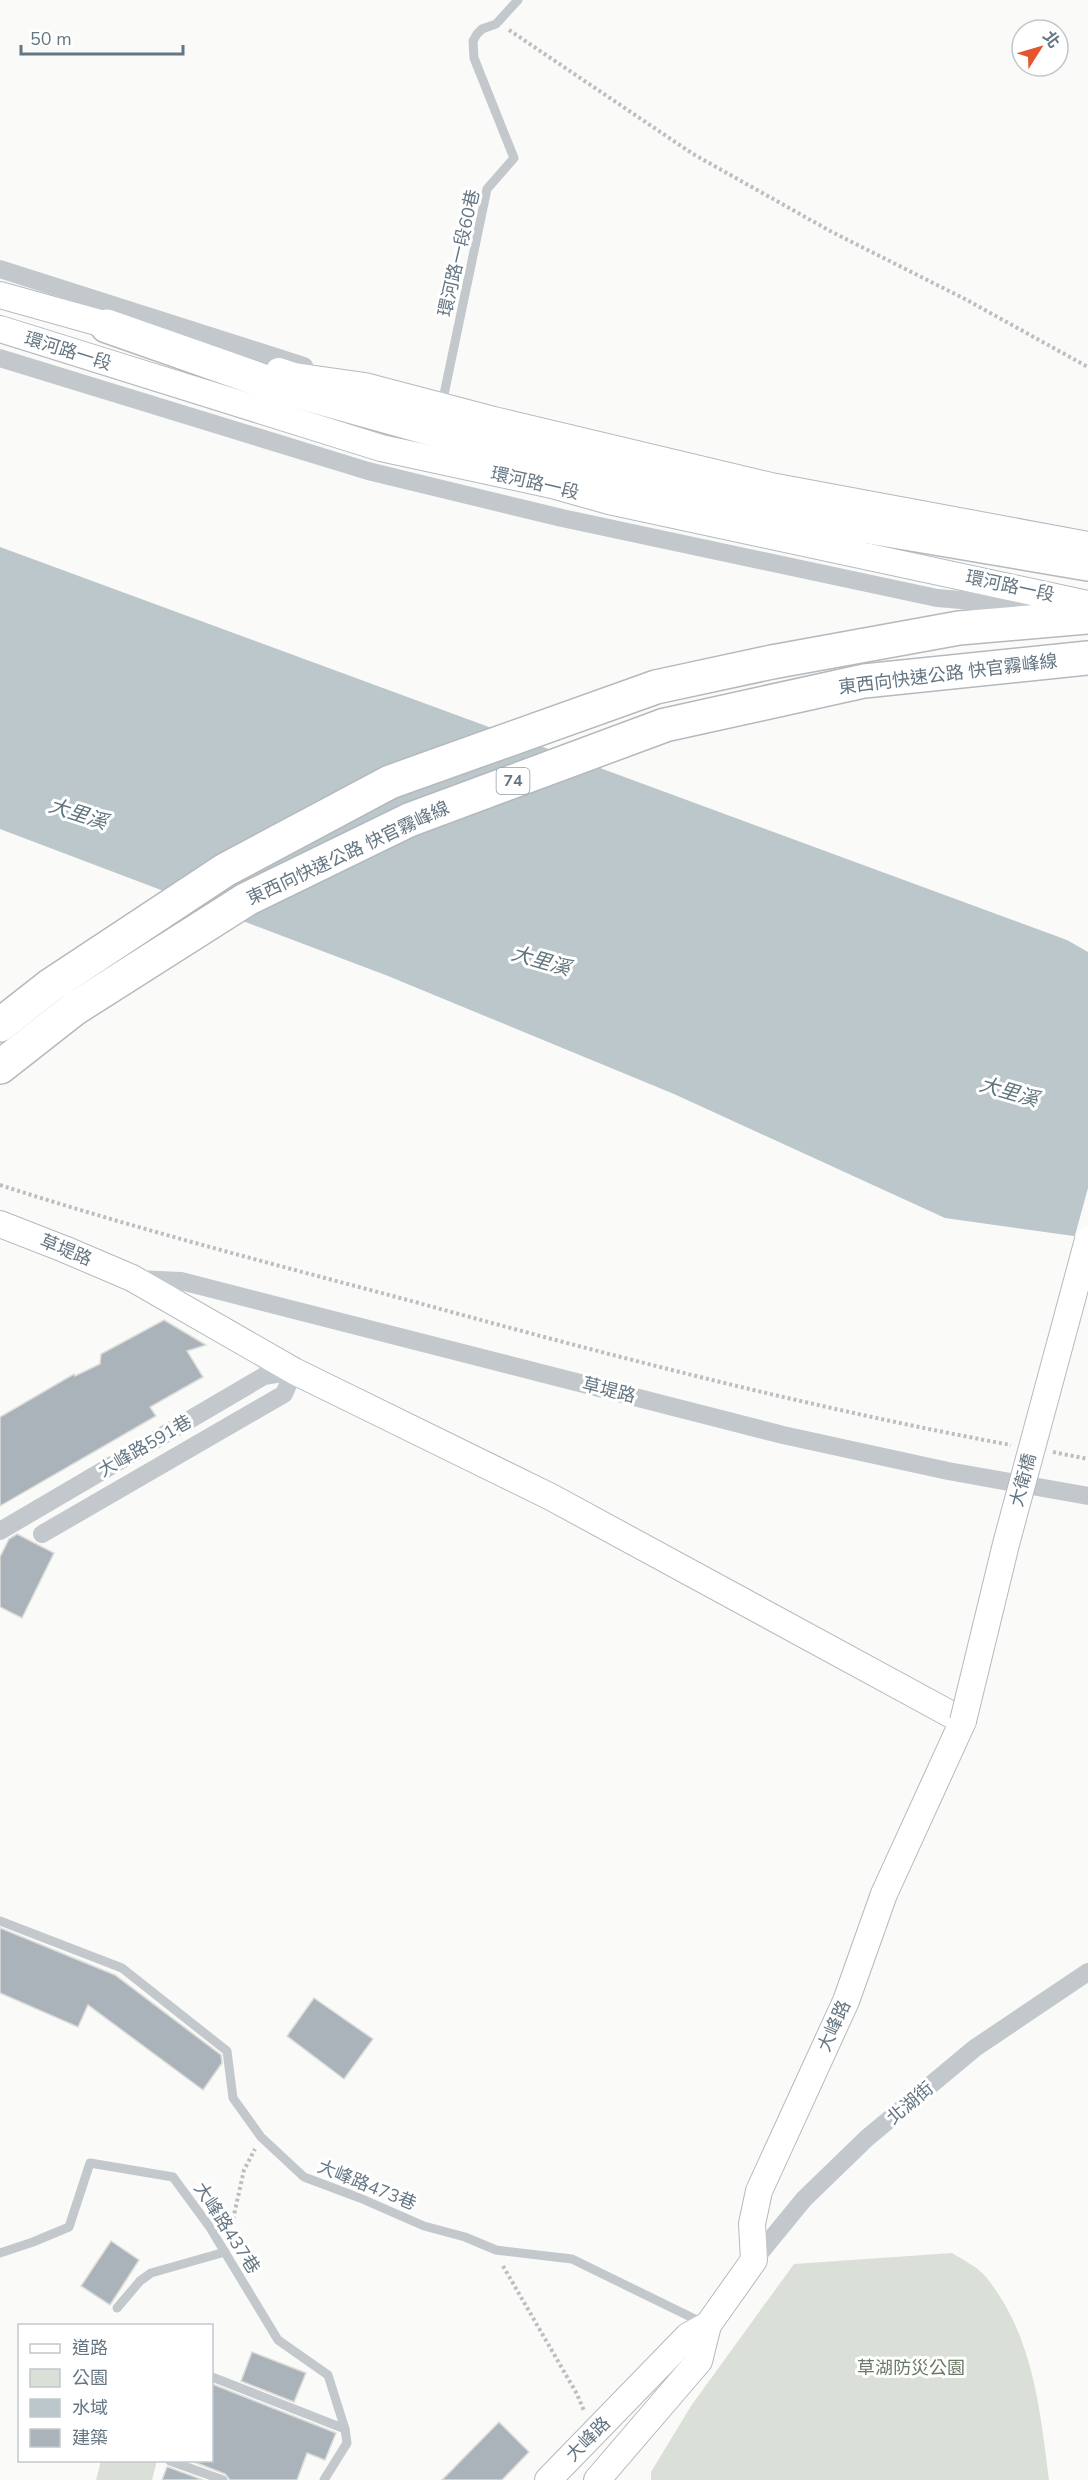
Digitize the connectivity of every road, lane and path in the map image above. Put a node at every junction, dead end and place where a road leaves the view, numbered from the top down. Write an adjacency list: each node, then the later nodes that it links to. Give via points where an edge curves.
1 (518, 0): 2 (lane, 環河路一段60巷)
2 (496, 24): 8 (path, via 693,154); 10 (lane, 環河路一段60巷, via 482,28 472,50 514,158 487,189)
3 (0, 269): 9 (street, 環河路一段)
4 (0, 295): 5 (street, 環河路一段)
5 (107, 326): 9 (street, 環河路一段, via 209,347 294,376); 12 (highway, via 278,386 578,470 764,509)
6 (0, 329): 13 (street, 環河路一段, via 381,448)
7 (0, 358): 13 (street, 環河路一段, via 368,471 562,518 937,598)
8 (1088, 367)
9 (365, 386): 10 (street, 環河路一段)
10 (441, 406): 11 (street, 環河路一段, via 771,486)
11 (1088, 545)
12 (1088, 564)
13 (1085, 607): 15 (highway, 東西向快速公路 快官霧峰線 / 74, via 772,662 656,687 390,782 225,870 51,985)
14 (1088, 658): 16 (highway, 東西向快速公路 快官霧峰線 / 74, via 864,681 665,725 486,791 409,820 246,899 74,1009)
15 (0, 1024)
16 (0, 1067)
17 (0, 1185): 22 (path, via 526,1332 781,1396)
18 (0, 1224): 20 (street, 草堤路)
19 (1088, 1240): 28 (street, 大衛橋, bridge)
20 (132, 1278): 21 (street, 草堤路); 25 (street, 草堤路, via 181,1281 783,1435)
21 (294, 1371): 26 (street, 大峰路591巷, via 264,1376); 27 (street, via 284,1394); 28 (street, 草堤路, via 551,1497)
22 (1022, 1447)
23 (1044, 1451): 24 (path)
24 (1088, 1459)
25 (1088, 1496)
26 (0, 1531)
27 (42, 1534)
28 (963, 1721): 36 (street, 大峰路, via 888,1884 846,2001 759,2191 752,2224)
29 (0, 1922): 31 (lane, 大峰路473巷, via 122,1968 226,2051 233,2098)
30 (1088, 1972): 36 (street, 北湖街, via 975,2048 867,2138 804,2199)
31 (261, 2138): 32 (path, via 244,2170 231,2224); 33 (lane, 大峰路473巷, via 304,2177 424,2226)
32 (209, 2226): 34 (lane, 大峰路437巷); 35 (lane, 大峰路437巷, via 173,2177 90,2163 69,2227)
33 (496, 2250): 38 (lane, 大峰路473巷, via 572,2259); 41 (path, via 511,2283 577,2394)
34 (225, 2252): 37 (lane, via 151,2273); 40 (lane, 大峰路437巷, via 278,2340 328,2375)
35 (0, 2253)
36 (754, 2260): 38 (street, 大峰路)
37 (117, 2308)
38 (708, 2325): 41 (street, 大峰路, via 688,2336); 46 (street, 大峰路, via 699,2361)
39 (213, 2378): 40 (lane)
40 (345, 2428): 44 (lane, 大峰路437巷, via 347,2443)
41 (594, 2434): 45 (street, 大峰路)
42 (173, 2462): 43 (lane)
43 (223, 2480)
44 (324, 2480)
45 (548, 2480)
46 (597, 2480)

